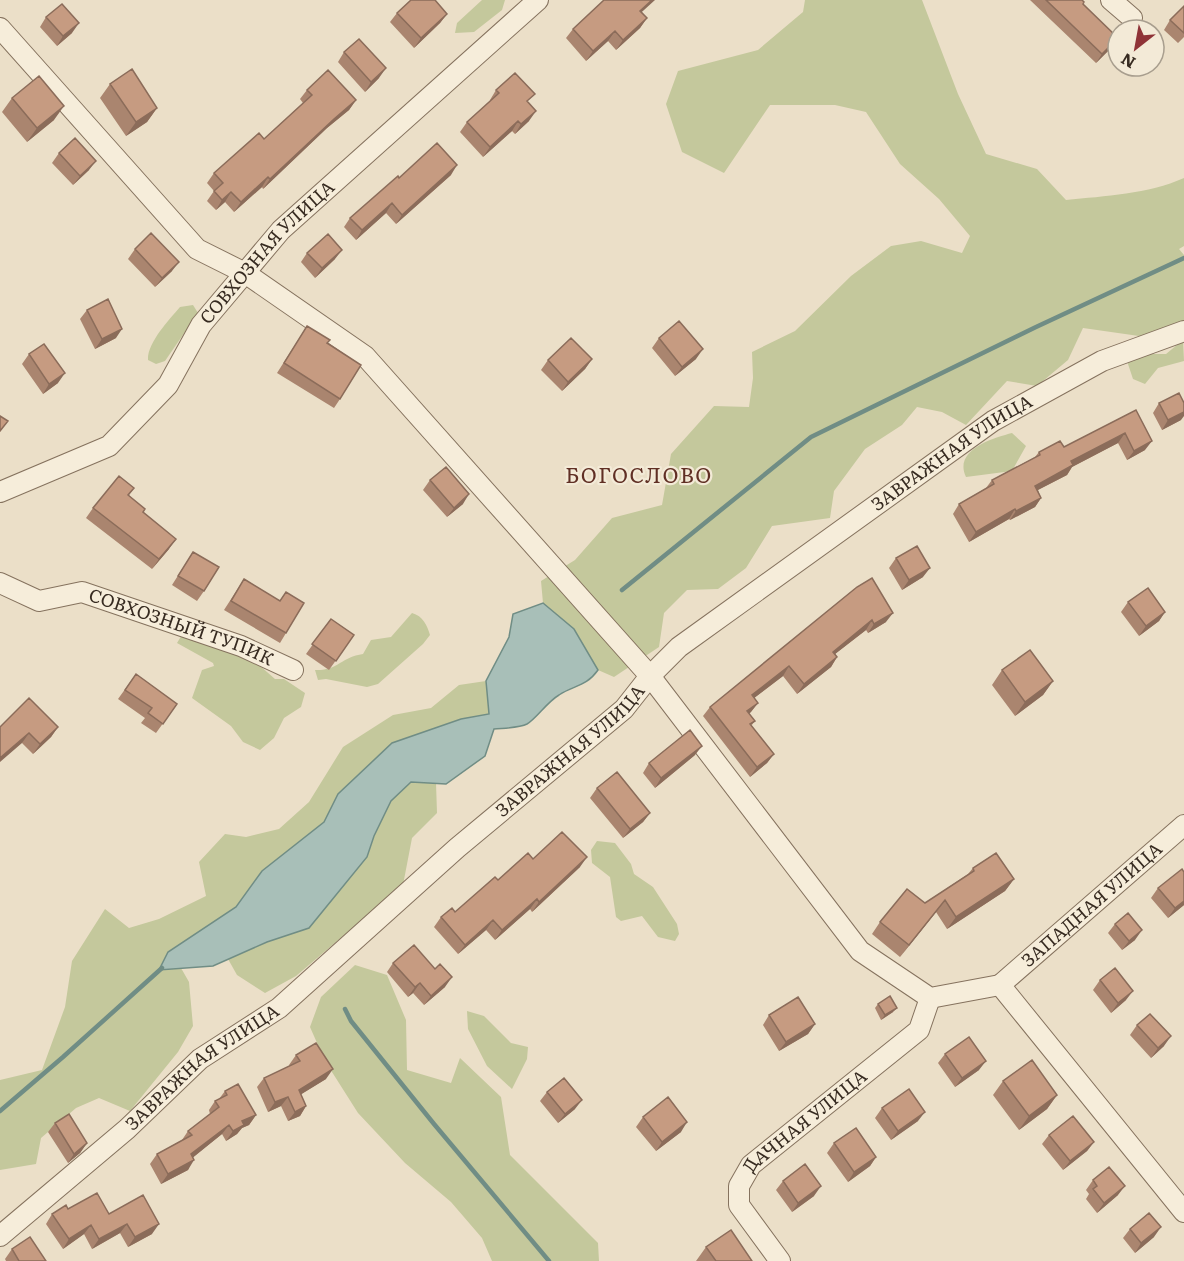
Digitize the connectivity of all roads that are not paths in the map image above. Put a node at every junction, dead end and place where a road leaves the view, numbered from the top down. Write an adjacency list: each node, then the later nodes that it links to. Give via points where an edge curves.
1 (538, 0): 5 (street, СОВХОЗНАЯ УЛИЦА, via 281,230)
2 (1112, 0): 3 (street)
3 (1132, 18)
4 (0, 28): 5 (street, via 197,249)
5 (244, 273): 7 (street, СОВХОЗНАЯ УЛИЦА, via 201,325 168,385 109,446); 10 (street, via 365,356)
6 (1184, 331): 10 (street, ЗАВРАЖНАЯ УЛИЦА, via 1102,361 993,421 679,647)
7 (0, 492)
8 (0, 583): 9 (street, СОВХОЗНЫЙ ТУПИК, via 39,601 82,592 241,646)
9 (293, 670)
10 (650, 676): 13 (street, via 860,951); 15 (street, ЗАВРАЖНАЯ УЛИЦА, via 624,710 457,848 279,1008 200,1059 127,1130)
11 (1184, 825): 12 (street, ЗАПАДНАЯ УЛИЦА)
12 (1000, 985): 13 (street); 14 (street)
13 (930, 998): 16 (street, ДАЧНАЯ УЛИЦА, via 919,1030 751,1165 739,1186 739,1205)
14 (1184, 1212)
15 (0, 1236)
16 (780, 1261)

